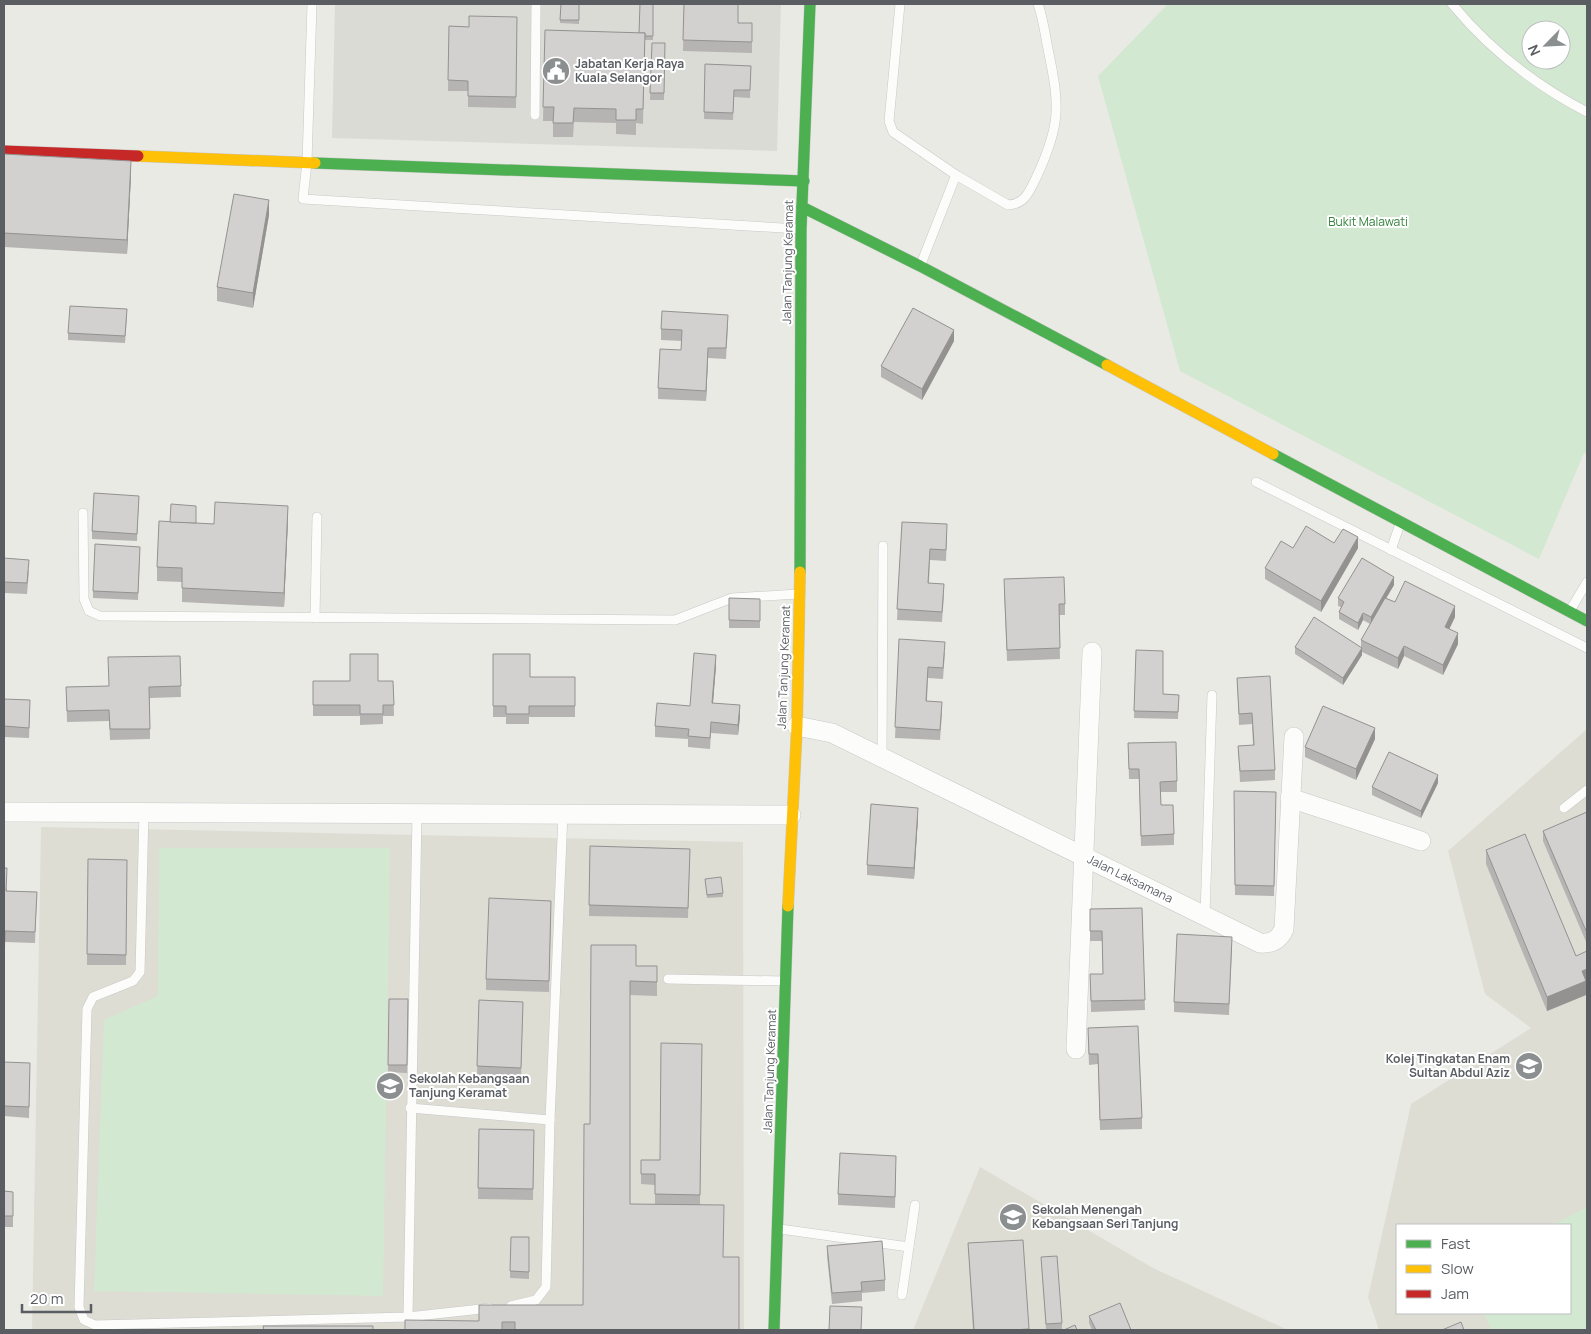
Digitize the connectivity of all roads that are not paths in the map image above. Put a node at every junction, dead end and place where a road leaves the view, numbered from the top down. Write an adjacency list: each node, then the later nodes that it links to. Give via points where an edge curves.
1 (312, 4): 10 (lane)
2 (536, 4): 8 (lane)
3 (810, 4): 12 (street, Jalan Tanjung Keramat)
4 (900, 4): 11 (lane, via 890,127 897,137)
5 (1038, 4): 11 (lane, via 1057,93 1056,122 1052,143 1029,194 1024,200 1008,205)
6 (1452, 4): 7 (lane, via 1503,57 1551,93)
7 (1587, 112)
8 (535, 115)
9 (4, 151): 10 (street)
10 (307, 162): 12 (street); 14 (lane, via 302,198)
11 (956, 175): 15 (lane)
12 (804, 180): 13 (street, Jalan Tanjung Keramat)
13 (802, 207): 14 (street, Jalan Tanjung Keramat); 15 (street)
14 (801, 229): 23 (street, Jalan Tanjung Keramat)
15 (920, 266): 19 (street)
16 (1256, 482): 21 (lane)
17 (83, 513): 25 (lane, via 84,599 94,614)
18 (317, 518): 25 (lane)
19 (1401, 522): 21 (lane); 24 (street)
20 (883, 546): 32 (lane)
21 (1391, 550): 27 (lane)
22 (1587, 582): 24 (lane)
23 (800, 594): 25 (lane, via 732,598 675,620); 30 (street, Jalan Tanjung Keramat)
24 (1569, 612): 26 (street)
25 (315, 618)
26 (1587, 621)
27 (1587, 648)
28 (1092, 652): 42 (street)
29 (1212, 694): 43 (lane)
30 (797, 726): 32 (street, Jalan Laksamana, via 832,734); 40 (street, Jalan Tanjung Keramat)
31 (1294, 737): 34 (street, Jalan Laksamana)
32 (882, 759): 42 (street, Jalan Laksamana)
33 (1587, 790): 35 (lane)
34 (1290, 798): 41 (street); 43 (street, Jalan Laksamana, via 1284,929 1281,936 1268,944 1260,942)
35 (1564, 808)
36 (4, 812): 37 (street)
37 (144, 812): 38 (street); 53 (lane, via 140,972 133,981 93,997 87,1009 80,1314 89,1324 95,1325)
38 (417, 813): 39 (street); 47 (lane)
39 (564, 814): 40 (street); 48 (lane)
40 (791, 815): 45 (street, Jalan Tanjung Keramat)
41 (1422, 841)
42 (1083, 855): 43 (street, Jalan Laksamana); 46 (street)
43 (1206, 916)
44 (668, 980): 45 (lane)
45 (787, 981): 50 (street, Jalan Tanjung Keramat)
46 (1076, 1048)
47 (410, 1108): 48 (lane); 53 (lane)
48 (550, 1120): 53 (lane, via 546,1288 541,1295 536,1300 516,1306)
49 (915, 1205): 51 (lane)
50 (778, 1228): 51 (lane); 54 (street, Jalan Tanjung Keramat)
51 (909, 1247): 52 (lane)
52 (902, 1295)
53 (408, 1316)
54 (774, 1330)

